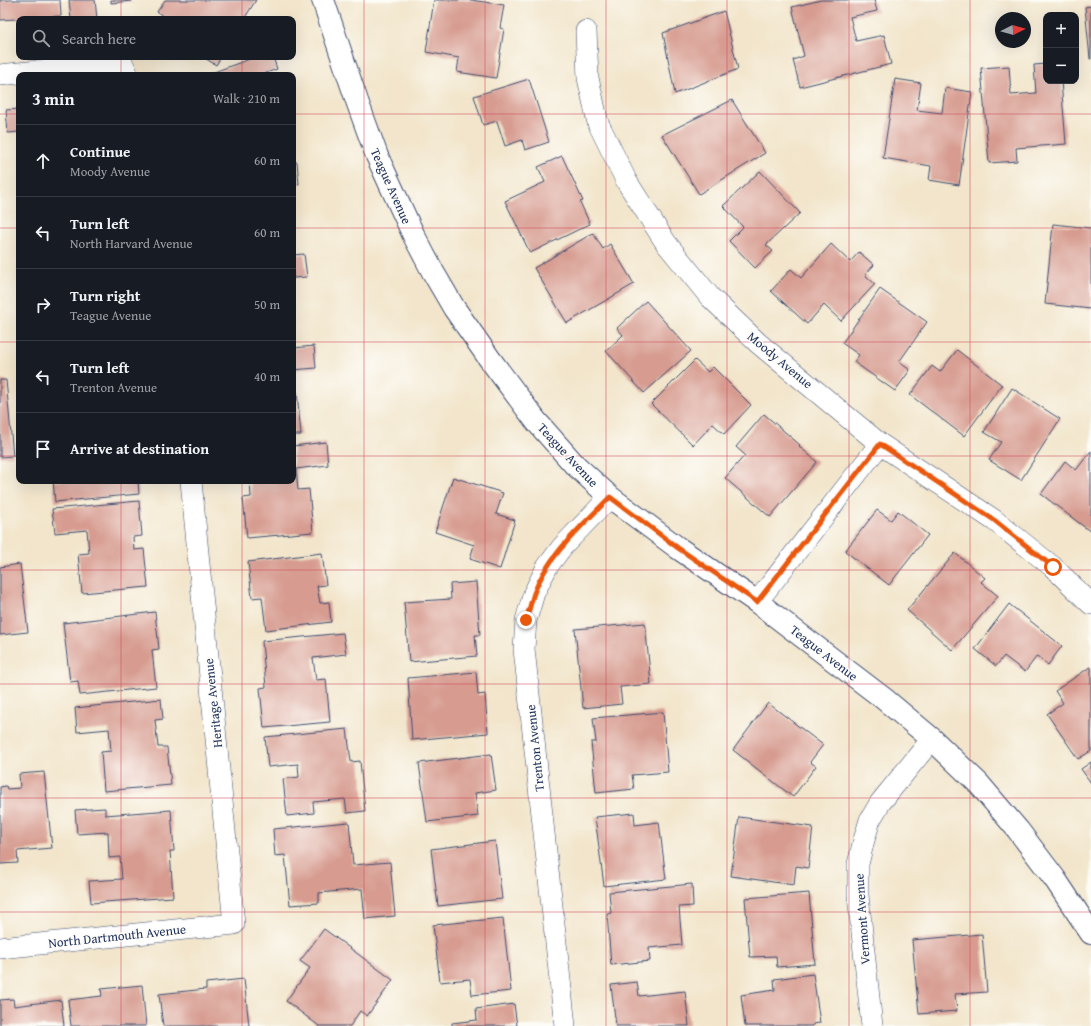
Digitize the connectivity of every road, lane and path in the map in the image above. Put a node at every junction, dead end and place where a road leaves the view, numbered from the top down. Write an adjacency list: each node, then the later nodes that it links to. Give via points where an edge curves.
1 (323, 0): 9 (street, Teague Avenue, via 377,156 433,272 454,308 536,421 574,464)
2 (586, 31): 7 (street, Moody Avenue, via 588,78 598,123 627,182 666,243 710,297 758,343)
3 (125, 69): 4 (street)
4 (62, 72)
5 (16, 74): 6 (street)
6 (0, 75)
7 (880, 444): 10 (street); 11 (street, Moody Avenue, via 994,520 1053,567)
8 (191, 484): 13 (street, Heritage Avenue)
9 (610, 497): 10 (street, Teague Avenue); 16 (street, Trenton Avenue, via 562,547 547,567 534,593 526,620 524,649)
10 (757, 602): 12 (street, Teague Avenue, via 883,698)
11 (1091, 604)
12 (932, 739): 14 (street, Teague Avenue, via 979,784 1018,830); 17 (street, Vermont Avenue, via 880,803 870,820 858,864 858,895)
13 (234, 924): 15 (street, North Dartmouth Avenue)
14 (1091, 933)
15 (0, 948)
16 (565, 1026)
17 (872, 1026)

